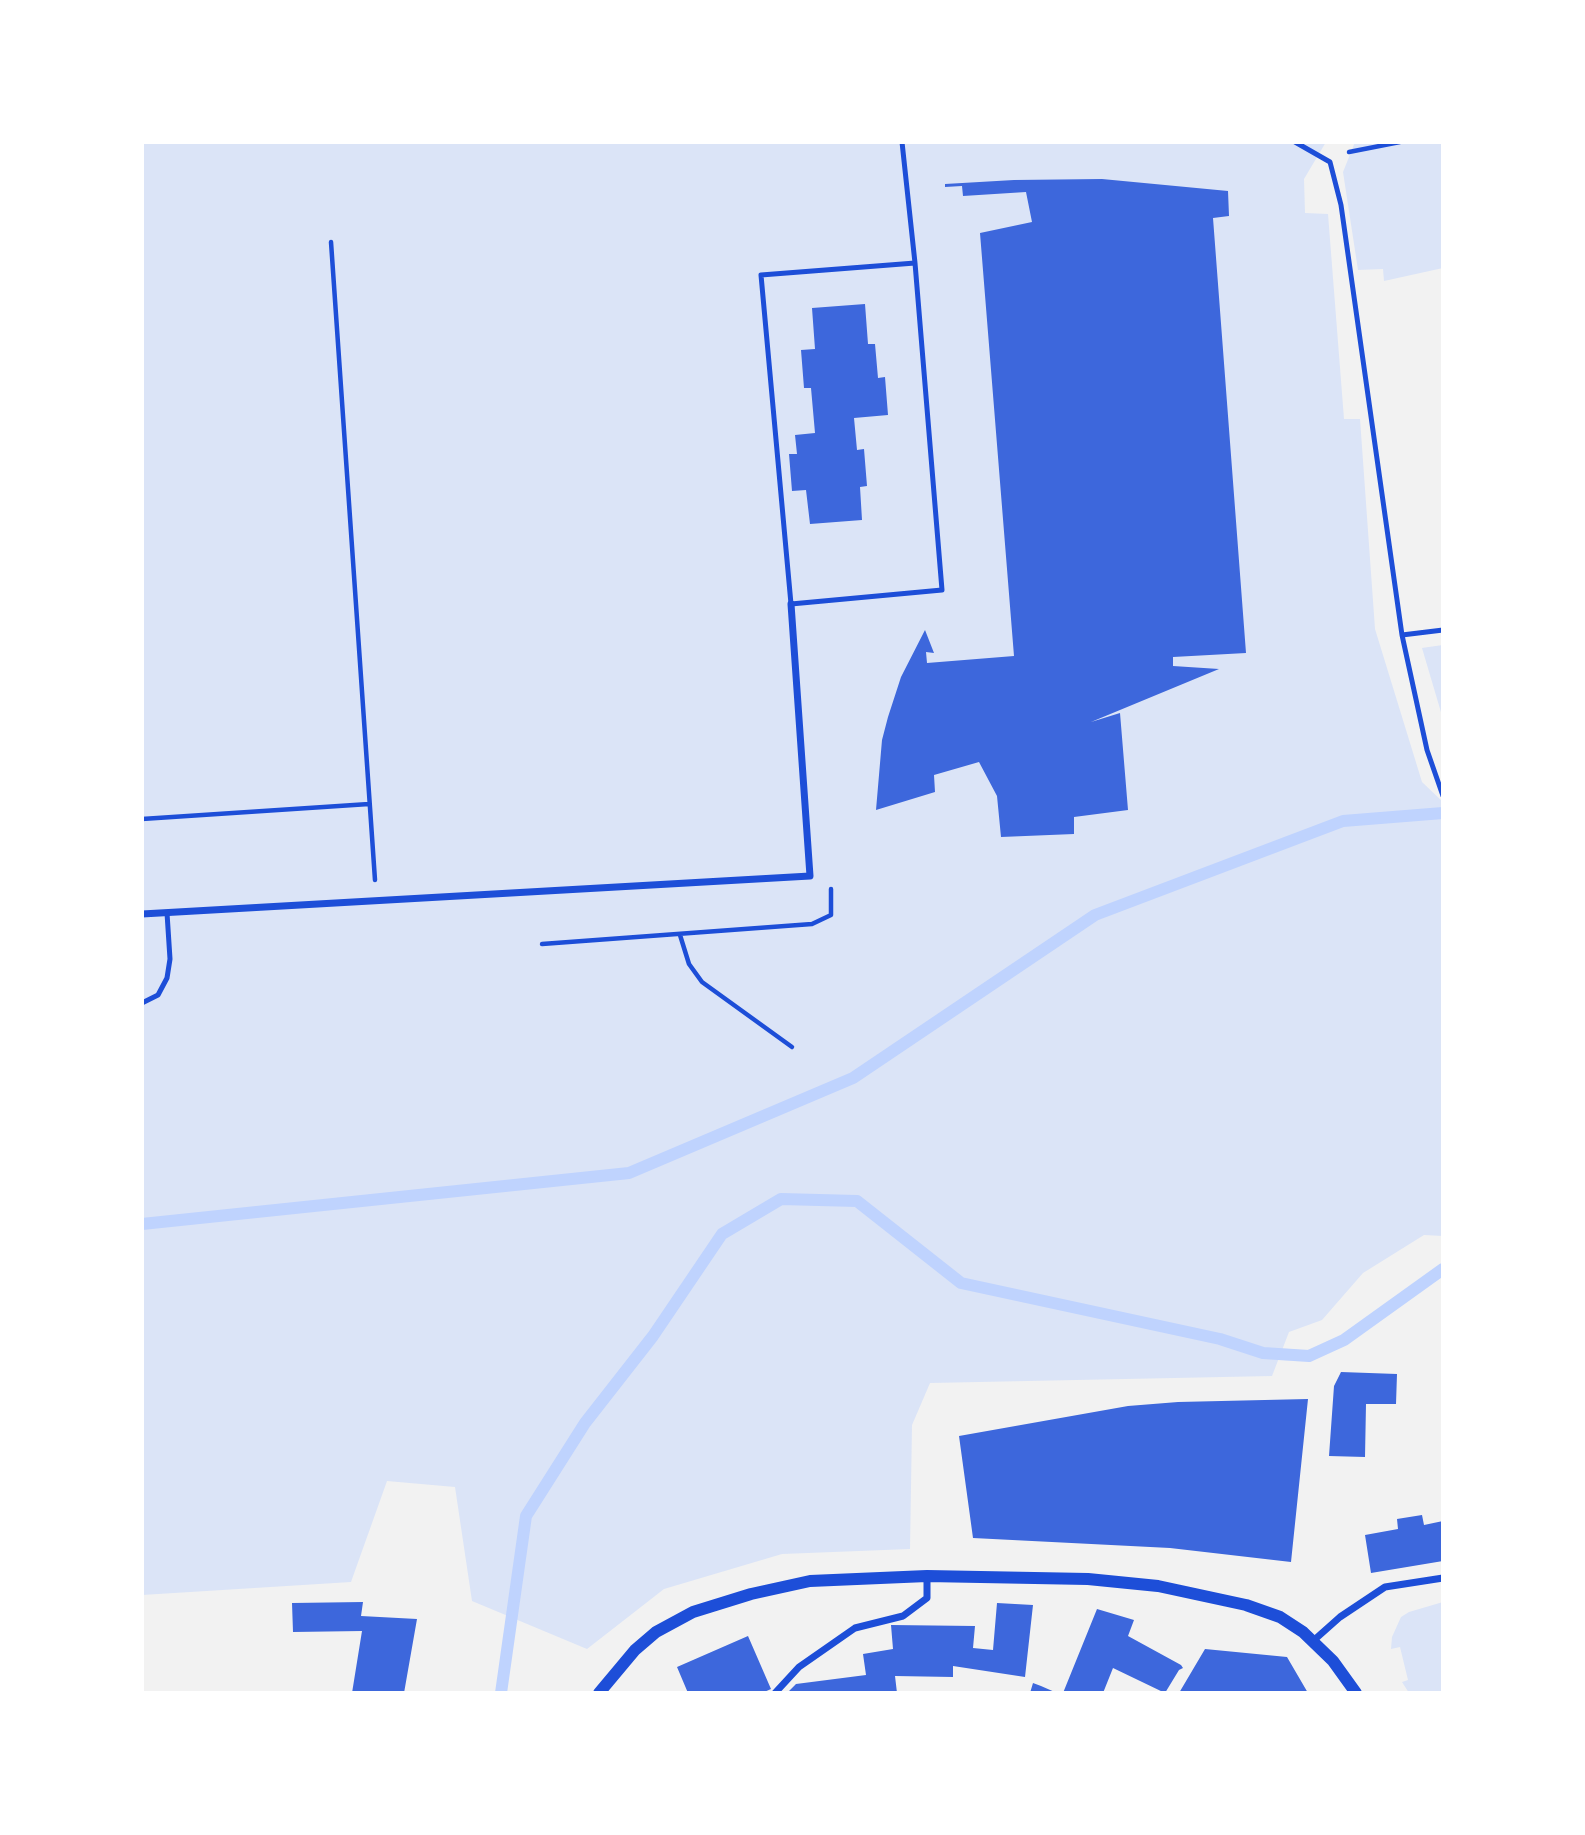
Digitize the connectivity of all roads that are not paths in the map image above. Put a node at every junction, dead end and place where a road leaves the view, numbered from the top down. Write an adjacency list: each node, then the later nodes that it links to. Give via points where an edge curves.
1 (902, 142): 3 (lane)
2 (1295, 142): 6 (lane, via 1330,162 1341,205)
3 (915, 263): 4 (lane, via 942,590); 4 (lane, via 761,275)
4 (791, 604): 8 (street, via 810,876)
5 (1443, 630): 6 (lane)
6 (1402, 635): 7 (lane, via 1427,750)
7 (1442, 795)
8 (167, 913): 9 (street); 10 (lane, via 167,978 158,995)
9 (142, 914)
10 (142, 1003)
11 (927, 1576): 13 (street, via 1088,1579 1157,1586 1267,1612); 14 (street, via 810,1581 693,1612 656,1632 635,1650); 15 (street, via 927,1598 903,1616 855,1628 799,1667)
12 (1443, 1578): 13 (street, via 1385,1587)
13 (1313, 1641): 16 (street)
14 (599, 1693)
15 (775, 1693)
16 (1356, 1693)

